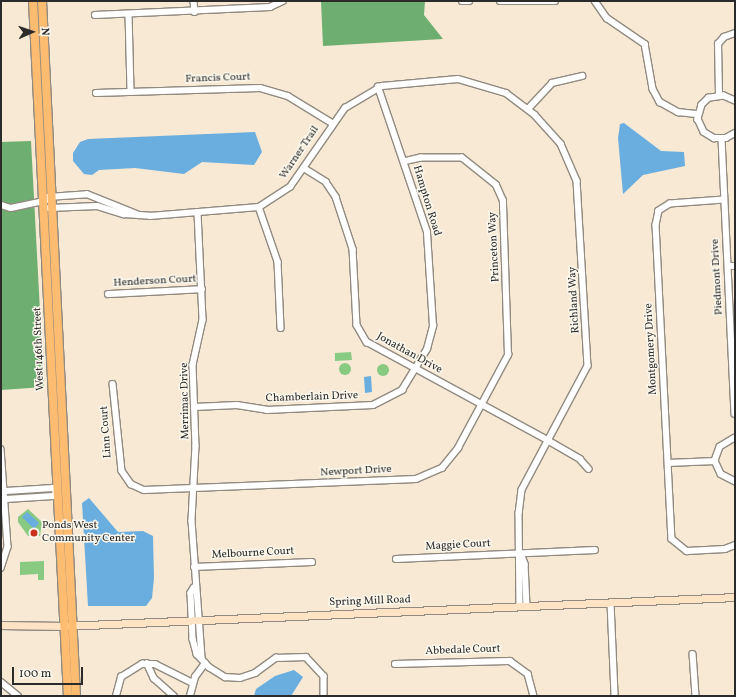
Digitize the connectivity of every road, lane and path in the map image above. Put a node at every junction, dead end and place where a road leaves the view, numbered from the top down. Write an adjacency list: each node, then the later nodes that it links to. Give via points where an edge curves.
1 (33, 1): 31 (main road, West 146th Street)
2 (42, 1): 28 (main road, West 146th Street)
3 (194, 1): 10 (street)
4 (283, 1): 10 (street, via 274,6)
5 (462, 1): 6 (street)
6 (469, 1)
7 (500, 1): 8 (street)
8 (555, 1)
9 (596, 1): 22 (street, via 608,18 645,44 653,88 660,102 678,112)
10 (195, 12): 11 (street)
11 (129, 14): 12 (street); 17 (street)
12 (95, 15)
13 (735, 33): 19 (street, via 718,44)
14 (582, 76): 21 (street, via 552,83)
15 (417, 82): 16 (street, Warner Trail); 21 (street, Richland Way, via 458,80 489,86)
16 (378, 87): 23 (street, Warner Trail, via 350,103); 26 (street, Hampton Road)
17 (131, 92): 18 (street, Francis Court); 23 (street, Francis Court, via 269,89 288,96)
18 (96, 93)
19 (719, 95): 20 (street); 22 (street, via 705,101)
20 (735, 101)
21 (528, 109): 50 (street, Richland Way, via 557,139 569,160 580,206 588,366)
22 (698, 114): 25 (street, via 704,132)
23 (332, 123): 27 (street, Warner Trail)
24 (735, 133): 25 (street)
25 (722, 139): 29 (street, Piedmont Drive)
26 (404, 162): 42 (street, Hampton Road, via 427,232 433,313 430,340); 46 (street, Princeton Way, via 421,158 462,158 491,180 502,196 510,348 505,363)
27 (304, 168): 34 (street, Warner Trail, via 283,194); 42 (street, Jonathan Drive, via 333,191 350,238 361,335 371,345)
28 (53, 198): 30 (street, Warner Trail, via 80,193); 31 (main road, West 146th Street)
29 (724, 200): 37 (street, Piedmont Drive); 53 (street, Montgomery Drive, via 670,204 657,215)
30 (105, 201): 33 (street); 36 (street, Warner Trail)
31 (47, 203): 32 (street, Warner Trail, via 11,208); 33 (street, Warner Trail); 43 (main road, West 146th Street); 44 (main road, West 146th Street)
32 (1, 205)
33 (103, 207): 36 (street, Warner Trail, via 124,214)
34 (259, 207): 35 (street, Warner Trail); 41 (street, via 278,262)
35 (198, 214): 36 (street, Warner Trail); 39 (street, Merrimac Drive)
36 (140, 215)
37 (728, 266): 38 (street); 48 (street, Piedmont Drive)
38 (735, 266)
39 (202, 289): 40 (street, Henderson Court); 47 (street, Merrimac Drive, via 202,327 193,365)
40 (108, 294)
41 (281, 328)
42 (415, 369): 46 (street, Jonathan Drive); 47 (street, Chamberlain Drive, via 398,393 373,405 267,410 237,405)
43 (61, 377): 44 (main road); 57 (main road, West 146th Street)
44 (52, 378): 57 (main road, West 146th Street)
45 (113, 384): 56 (street, Linn Court, via 119,461 124,476 136,487 148,491)
46 (482, 405): 50 (street, Jonathan Drive); 56 (street, Newport Drive, via 449,461 425,477)
47 (194, 407): 56 (street, Merrimac Drive)
48 (735, 414)
49 (735, 438): 52 (street, via 720,447)
50 (549, 441): 54 (street, Jonathan Drive, via 580,459); 61 (street, Richland Way, via 522,490 519,513)
51 (1, 449): 58 (street)
52 (715, 461): 53 (street); 55 (street, via 721,474)
53 (668, 463): 59 (street, Montgomery Drive, via 671,535 682,549 725,549)
54 (588, 469)
55 (735, 481)
56 (194, 489): 64 (street, Merrimac Drive)
57 (62, 491): 58 (street, via 53,496); 71 (main road, West 146th Street)
58 (6, 495): 65 (street, via 8,547)
59 (735, 544)
60 (595, 550): 61 (street, Maggie Court)
61 (521, 553): 62 (street, Maggie Court); 68 (street, via 525,564); 69 (street, Richland Way)
62 (396, 558)
63 (312, 562): 64 (street, Melbourne Court)
64 (194, 567): 70 (street, Merrimac Drive, via 194,588 191,593)
65 (1, 568)
66 (735, 597): 67 (street, Spring Mill Road)
67 (611, 603): 68 (street, Spring Mill Road); 87 (street)
68 (528, 606): 69 (street, Spring Mill Road)
69 (520, 607): 70 (street, Spring Mill Road)
70 (195, 620): 71 (street, Spring Mill Road); 74 (street, Merrimac Drive, via 194,645)
71 (68, 626): 72 (street, Spring Mill Road); 80 (main road, West 146th Street); 81 (main road, West 146th Street)
72 (3, 628)
73 (693, 654): 88 (street)
74 (204, 661): 78 (street); 85 (street, via 220,674 240,678 255,674 276,658 306,657 324,676)
75 (147, 663): 78 (street); 82 (street, via 121,677); 83 (street, via 154,678)
76 (395, 664): 86 (street, Abbedale Court, via 510,660 528,674)
77 (1, 682): 79 (street)
78 (193, 683): 84 (street)
79 (18, 696)
80 (68, 696)
81 (76, 696)
82 (116, 696)
83 (174, 696)
84 (190, 696)
85 (324, 696)
86 (534, 696)
87 (615, 696)
88 (696, 696)

